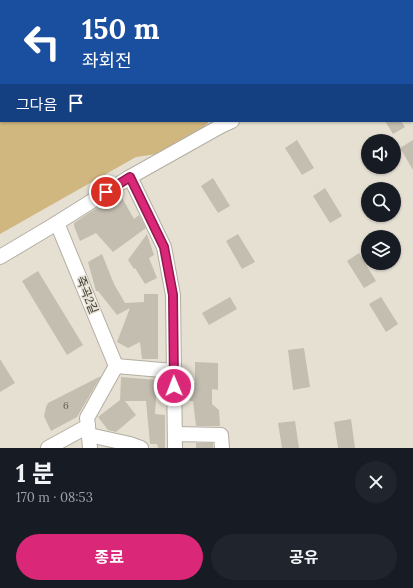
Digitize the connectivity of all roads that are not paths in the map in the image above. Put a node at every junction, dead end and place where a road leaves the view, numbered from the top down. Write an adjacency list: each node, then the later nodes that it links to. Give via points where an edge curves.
1 (230, 122): 2 (street)
2 (130, 177): 3 (street); 6 (street, via 164,247 173,295)
3 (58, 223): 4 (street); 5 (street, 죽곡2길)
4 (0, 257)
5 (116, 366): 6 (street); 7 (street, via 87,418)
6 (173, 371): 8 (street)
7 (89, 436): 10 (street); 11 (street)
8 (175, 441): 9 (street)
9 (222, 442)
10 (48, 448)
11 (141, 448)

